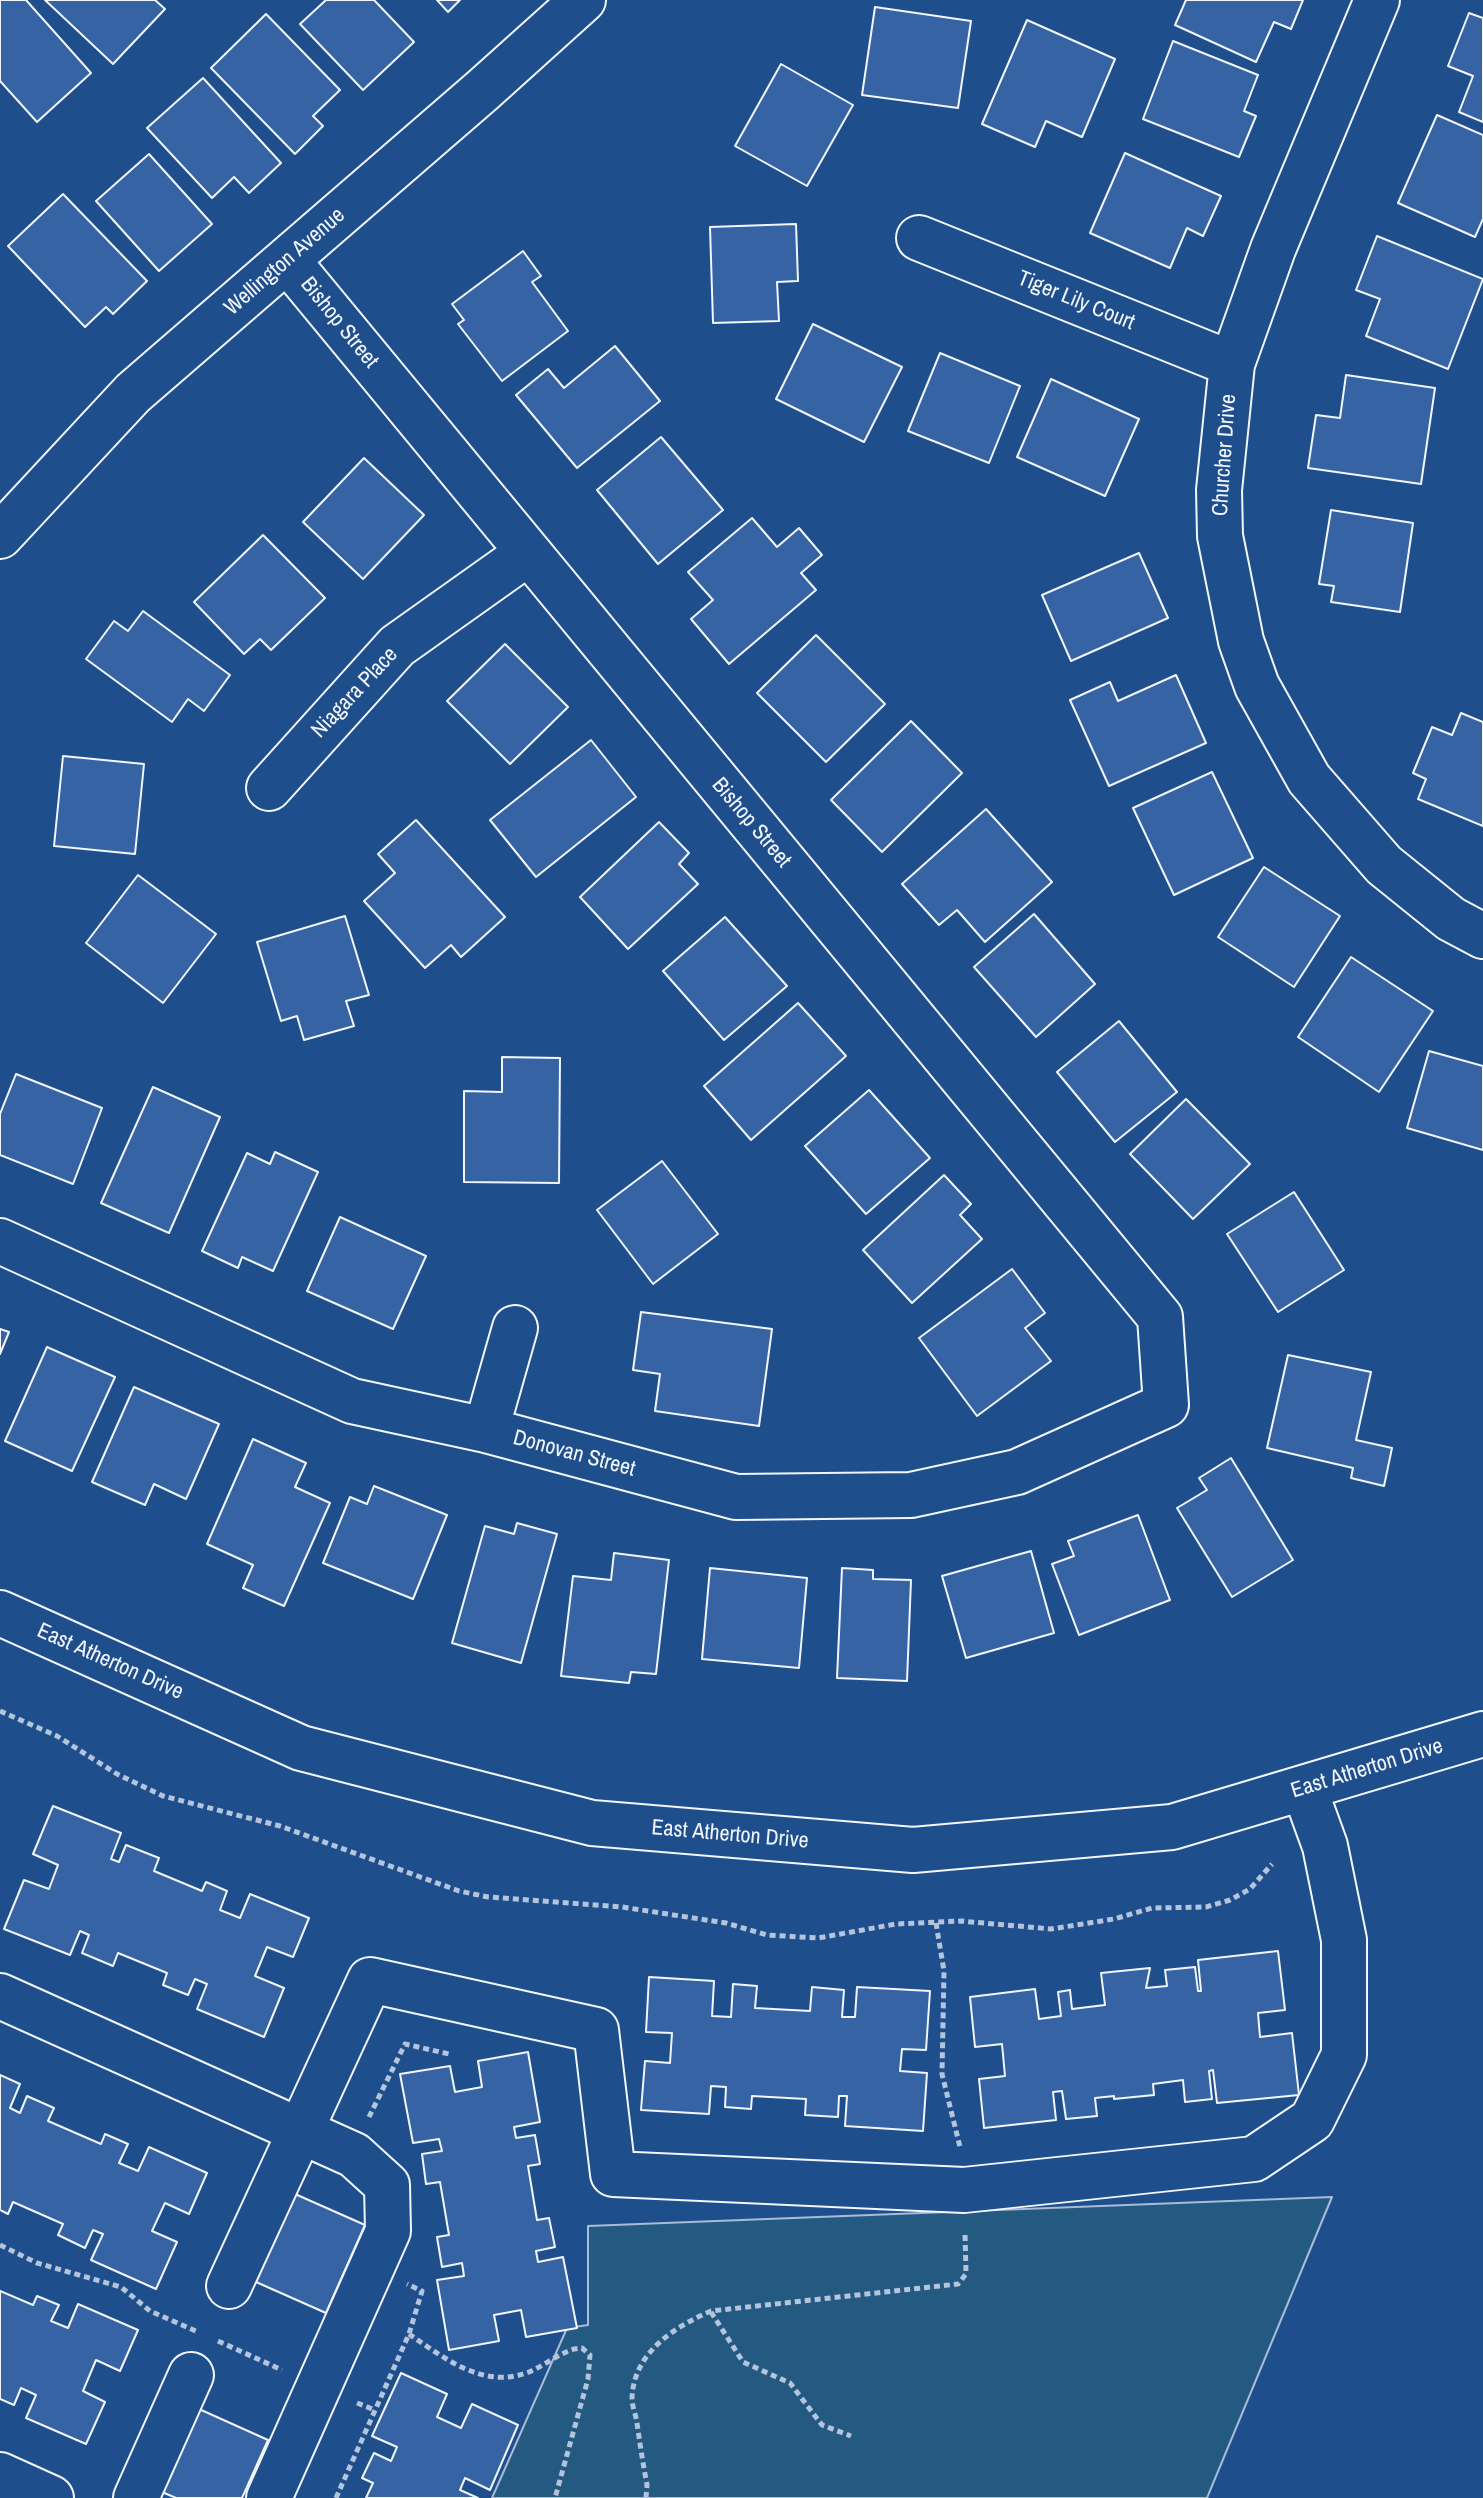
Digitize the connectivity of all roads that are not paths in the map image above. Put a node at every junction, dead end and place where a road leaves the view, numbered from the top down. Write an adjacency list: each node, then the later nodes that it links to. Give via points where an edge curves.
1 (583, 0): 4 (street, Wellington Avenue)
2 (1377, 0): 5 (street, Churcher Drive, via 1273,249)
3 (919, 238): 5 (street, Tiger Lily Court)
4 (287, 260): 6 (street, Wellington Avenue, via 133,393); 7 (street, Bishop Street)
5 (1232, 364): 9 (street, Churcher Drive, via 1219,490 1220,536 1241,641 1257,686 1309,779 1384,865 1451,919)
6 (0, 536)
7 (528, 553): 8 (street, Niagara Place, via 397,646); 12 (street, Bishop Street, via 1160,1317)
8 (269, 788)
9 (1483, 936)
10 (0, 1241): 13 (street, Donovan Street, via 352,1401)
11 (515, 1328): 13 (street)
12 (1166, 1405): 13 (street, Donovan Street, via 1017,1472 911,1495 736,1497)
13 (486, 1430)
14 (0, 1613): 16 (street, East Atherton Drive, via 301,1748 592,1823 913,1850 1172,1827)
15 (1483, 1734): 16 (street, East Atherton Drive)
16 (1304, 1788): 18 (street, via 1325,1846 1344,1940 1344,2055 1312,2120 1254,2159 964,2190 613,2174 596,2030 370,1980)
17 (0, 1996): 18 (street)
18 (299, 2130): 19 (street); 24 (street, via 354,2155 387,2185 388,2231)
19 (229, 2286)
20 (191, 2375): 23 (street)
21 (0, 2475): 22 (street)
22 (51, 2498)
23 (136, 2498)
24 (269, 2498)

